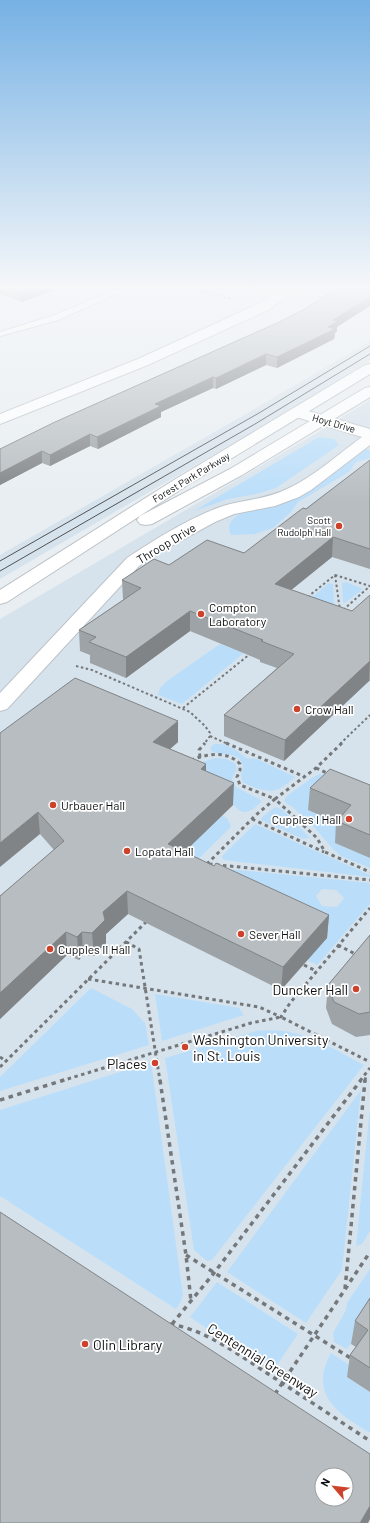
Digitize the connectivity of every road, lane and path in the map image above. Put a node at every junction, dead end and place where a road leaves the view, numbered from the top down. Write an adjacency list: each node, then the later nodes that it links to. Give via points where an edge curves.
1 (147, 360): 4 (street)
2 (370, 368): 5 (street, Forest Park Parkway)
3 (370, 391): 8 (street, Forest Park Parkway)
4 (16, 412): 6 (street); 7 (street)
5 (298, 413): 8 (street, Hoyt Drive); 12 (street, Forest Park Parkway, via 180,483)
6 (0, 415)
7 (0, 419)
8 (323, 420): 9 (street, Hoyt Drive); 12 (street, Forest Park Parkway, via 236,472)
9 (370, 434)
10 (370, 438): 19 (street, Throop Drive, via 293,493 269,502 218,514 143,555 127,568)
11 (335, 575): 13 (path, via 310,595); 15 (path); 15 (path, via 370,586)
12 (7, 594)
13 (310, 601)
14 (336, 612): 15 (path)
15 (341, 612): 16 (path)
16 (347, 614)
17 (254, 651): 20 (path)
18 (76, 666): 20 (path, via 92,670)
19 (0, 705)
20 (183, 708): 22 (path, via 205,726)
21 (370, 715): 25 (path)
22 (210, 736): 23 (path, via 198,750); 26 (path)
23 (200, 757): 24 (path); 28 (path, via 221,755 233,758 240,764 237,777 240,785)
24 (185, 763)
25 (316, 768): 26 (path); 27 (path)
26 (305, 777): 28 (path)
27 (336, 777)
28 (275, 799): 29 (path); 30 (path, via 317,838)
29 (252, 819): 30 (path); 31 (path)
30 (325, 852): 33 (path)
31 (206, 864): 32 (path); 34 (path)
32 (202, 868)
33 (370, 872)
34 (370, 880)
35 (370, 908): 38 (path)
36 (146, 922): 37 (path)
37 (126, 942): 42 (path); 43 (path, via 139,949)
38 (338, 945): 39 (path); 41 (path)
39 (358, 955)
40 (304, 965): 41 (path)
41 (316, 971): 44 (path)
42 (88, 979): 43 (path); 47 (path)
43 (146, 988): 44 (path, via 259,1007); 45 (path)
44 (281, 1018): 45 (path, via 251,1023); 48 (path)
45 (156, 1052): 52 (path); 54 (path)
46 (0, 1057): 47 (path)
47 (6, 1061): 49 (path)
48 (370, 1062)
49 (0, 1067)
50 (370, 1068): 51 (path)
51 (366, 1073): 55 (path); 56 (path)
52 (0, 1100)
53 (370, 1252): 56 (path)
54 (186, 1255): 55 (path); 57 (path)
55 (214, 1273): 57 (path); 61 (path)
56 (345, 1289): 61 (path)
57 (191, 1301): 59 (path)
58 (165, 1320): 59 (path, Centennial Greenway)
59 (172, 1324): 60 (path); 63 (path, Centennial Greenway, via 201,1333)
60 (176, 1331)
61 (315, 1336): 62 (path); 63 (path)
62 (357, 1362)
63 (282, 1384): 64 (path); 65 (path, Centennial Greenway)
64 (271, 1400)
65 (370, 1441)

